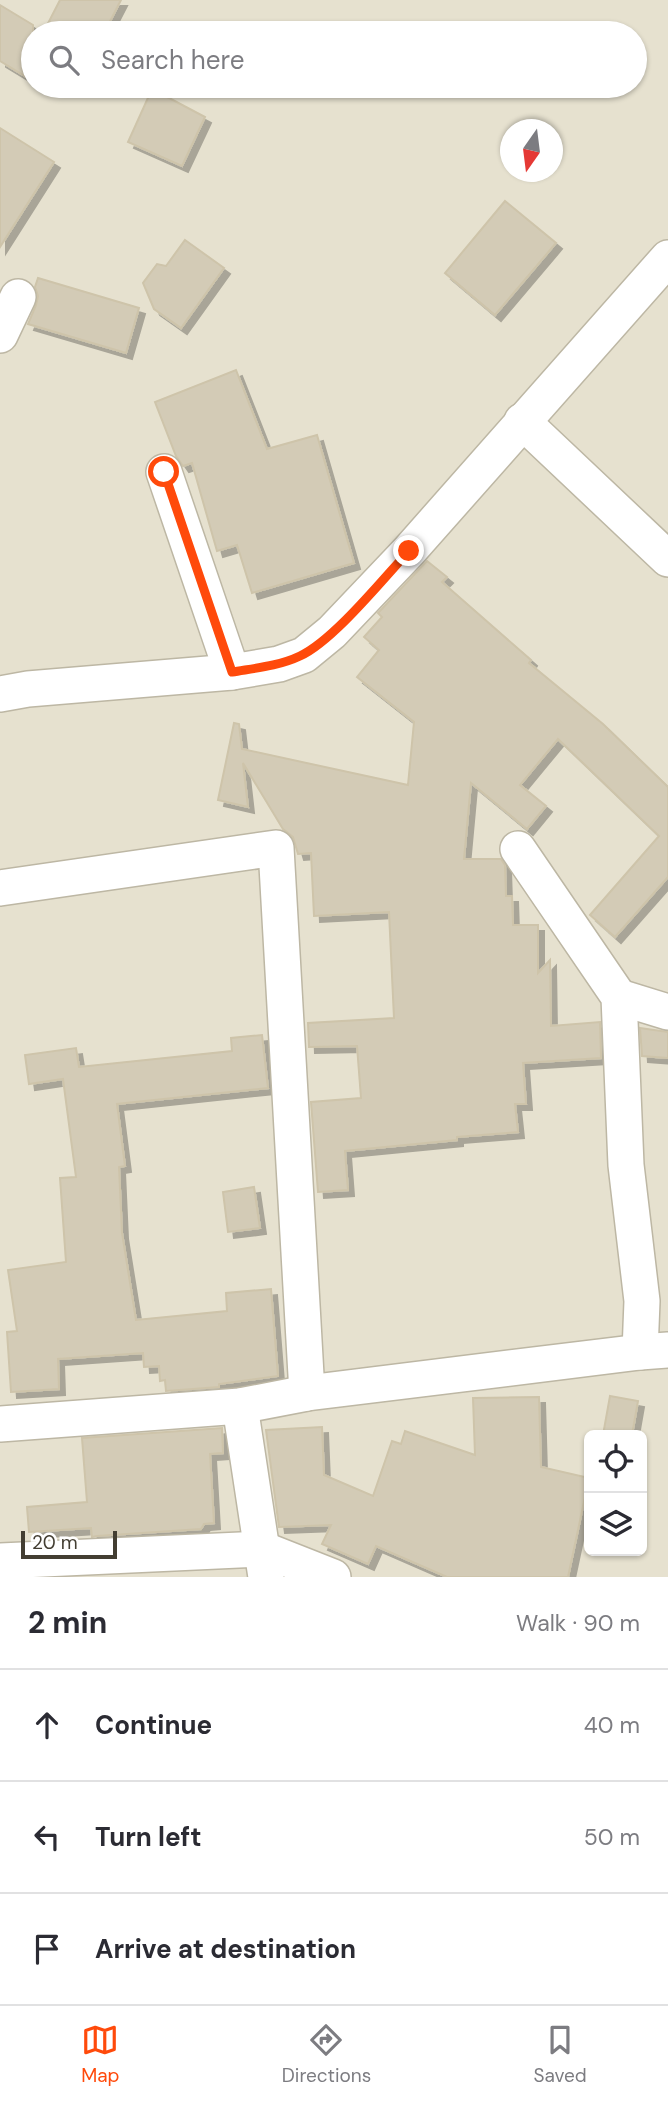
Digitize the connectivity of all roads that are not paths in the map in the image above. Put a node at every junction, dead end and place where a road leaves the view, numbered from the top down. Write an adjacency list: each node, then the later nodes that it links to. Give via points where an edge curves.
1 (668, 257): 4 (street)
2 (18, 297): 3 (street)
3 (0, 335)
4 (522, 421): 6 (street); 7 (street, via 332,632 304,654 279,664)
5 (164, 472): 7 (street)
6 (668, 559)
7 (232, 672): 8 (street)
8 (0, 694)
9 (517, 849): 11 (street)
10 (0, 888): 14 (street, via 276,848)
11 (619, 997): 12 (street); 13 (street, via 626,1165 642,1300)
12 (668, 1012)
13 (654, 1351): 14 (street)
14 (307, 1393): 15 (street)
15 (240, 1406): 16 (street); 18 (street)
16 (0, 1424)
17 (0, 1562): 18 (street)
18 (264, 1563): 19 (street)
19 (333, 1577)

